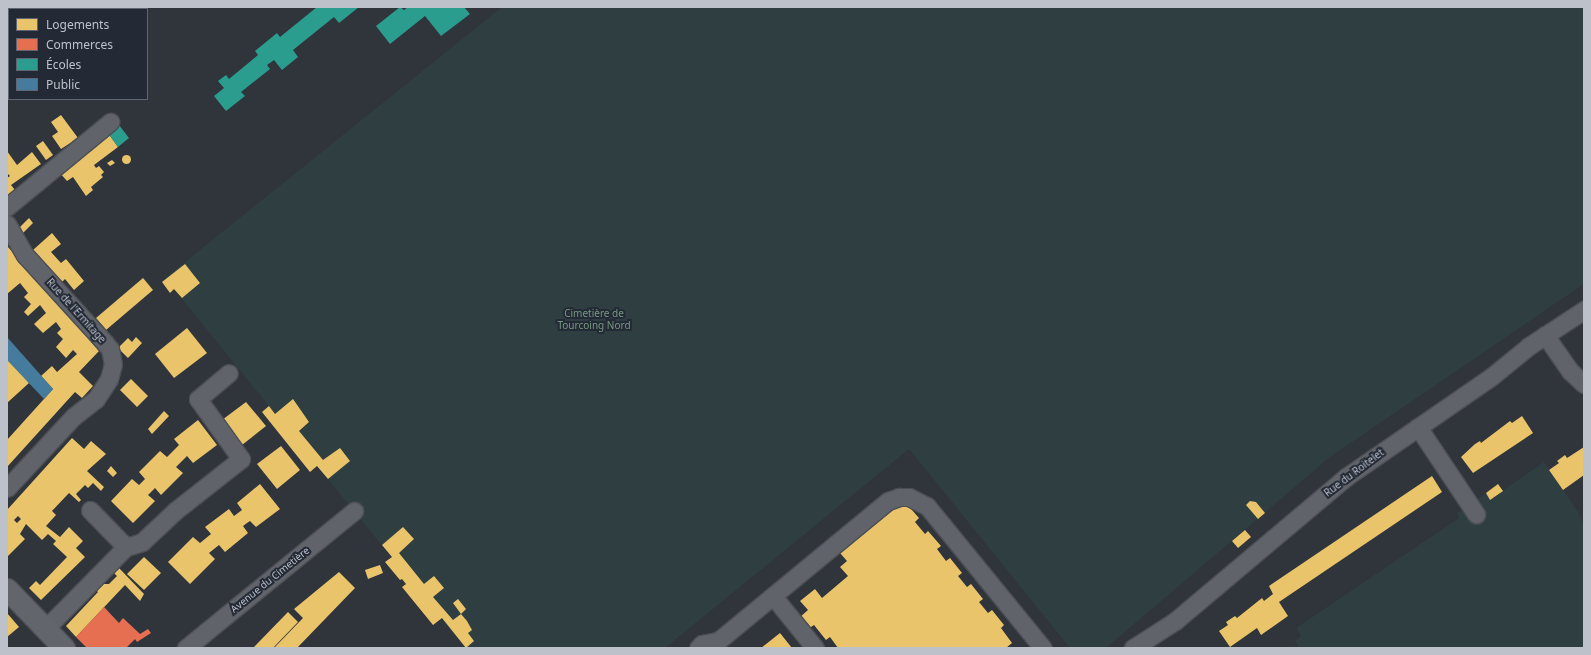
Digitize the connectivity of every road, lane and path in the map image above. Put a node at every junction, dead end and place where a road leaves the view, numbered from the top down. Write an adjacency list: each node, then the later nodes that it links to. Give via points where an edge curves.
1 (110, 122): 2 (street)
2 (7, 207)
3 (7, 224): 9 (street, Rue de l'Ermitage, via 25,255 110,349 113,364 109,379 96,399 74,416)
4 (1584, 310): 5 (street, Rue du Roitelet)
5 (1545, 335): 7 (street, via 1570,372); 8 (street, Rue du Roitelet, via 1491,377)
6 (229, 372): 13 (street, via 198,399 241,459 175,511 142,542)
7 (1584, 384)
8 (1418, 427): 12 (street); 22 (street, Rue du Roitelet, via 1342,480 1176,621)
9 (7, 488)
10 (90, 510): 13 (street)
11 (354, 511): 18 (street, Avenue du Cimetière)
12 (1476, 514)
13 (126, 547): 16 (street)
14 (7, 588): 16 (main road)
15 (773, 596): 19 (street, via 718,642 702,644); 20 (street); 21 (street, via 888,501 909,497 927,506)
16 (45, 629): 17 (main road)
17 (64, 648)
18 (186, 648)
19 (698, 648)
20 (815, 648)
21 (1043, 648)
22 (1133, 648)

